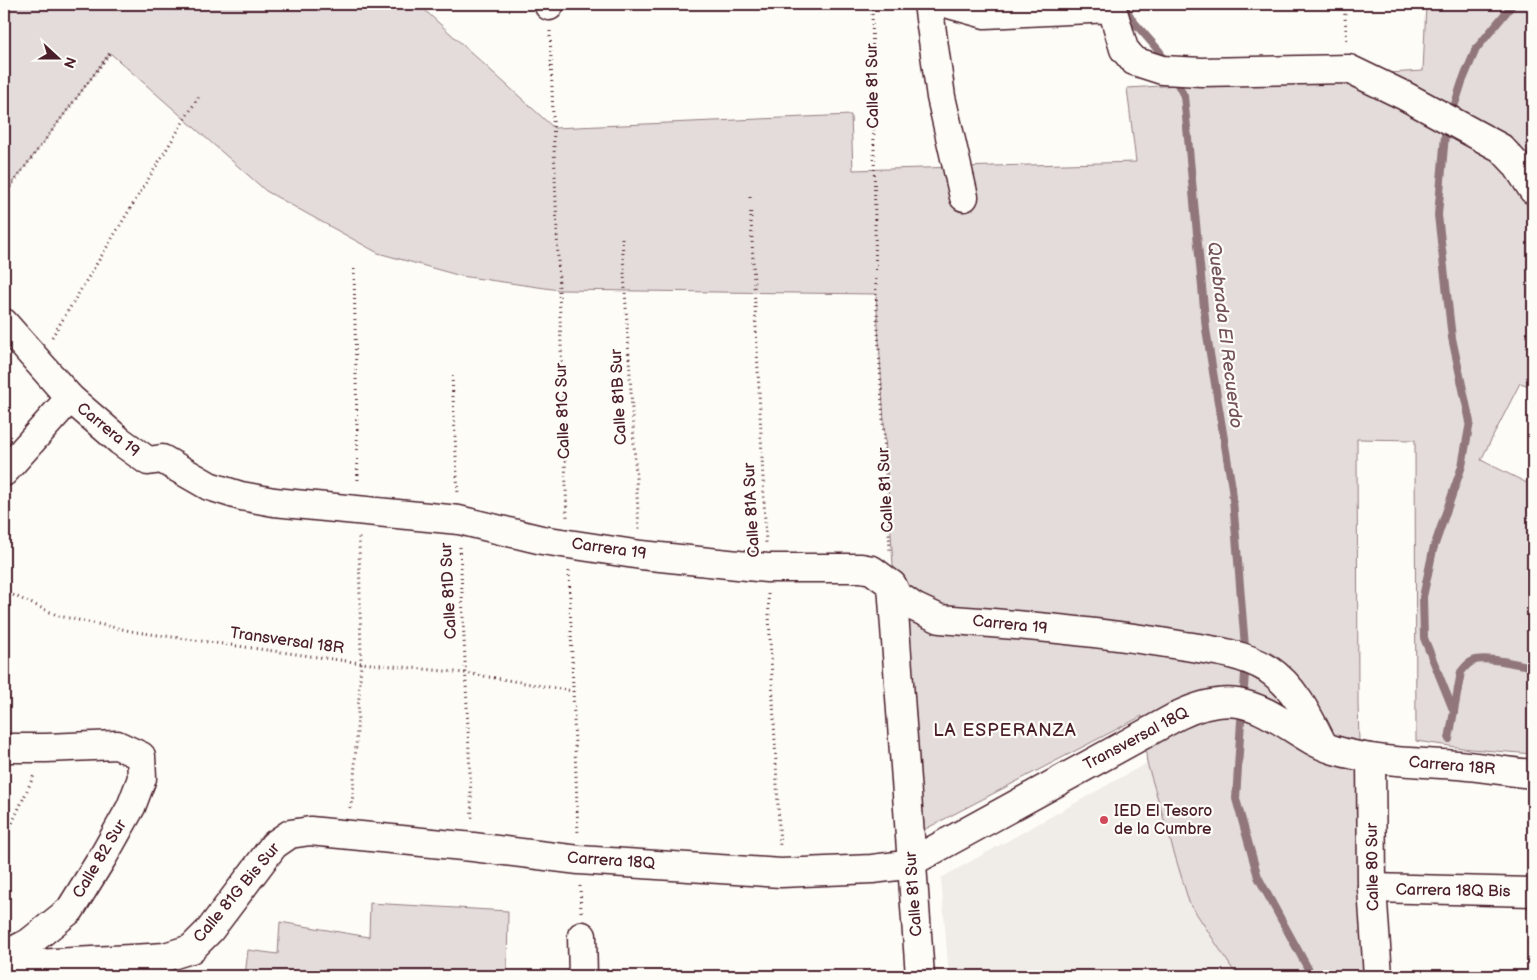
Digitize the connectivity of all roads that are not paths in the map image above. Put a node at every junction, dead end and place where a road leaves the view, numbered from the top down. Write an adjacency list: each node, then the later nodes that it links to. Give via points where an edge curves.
1 (928, 4): 4 (street, via 941,97)
2 (949, 4): 3 (street, via 985,14 1112,8 1124,49 1134,61 1162,70 1349,69 1501,148)
3 (1533, 190)
4 (964, 197)
5 (4, 323): 6 (street, Carrera 19)
6 (70, 398): 7 (street); 8 (street, Carrera 19, via 148,461 162,459 209,486 241,496 459,520 542,540 641,555 767,568 861,568 872,570)
7 (4, 472)
8 (892, 586): 9 (street, Carrera 19, via 914,607 940,619 1142,638 1232,654 1268,669 1290,690 1308,715); 14 (street, Calle 81 Sur)
9 (1323, 745): 11 (street, Transversal 18Q); 14 (street, Transversal 18Q, via 1266,713 1238,703 1223,702 1193,708)
10 (4, 748): 18 (street, Calle 82 Sur, via 118,745 142,756 142,778 131,807 70,910 30,942)
11 (1371, 758): 12 (street, Carrera 18R); 15 (street, Calle 80 Sur)
12 (1533, 774)
13 (310, 830): 14 (street, Carrera 18Q, via 579,860 781,873 872,869); 19 (street, Calle 81G Bis Sur, via 290,834 274,845 210,930 197,944 182,953)
14 (912, 862): 21 (street, Calle 81 Sur)
15 (1372, 888): 16 (street, Carrera 18Q Bis); 22 (street, Calle 80 Sur)
16 (1533, 892)
17 (582, 936): 20 (street)
18 (4, 956)
19 (4, 964)
20 (583, 976)
21 (920, 976)
22 (1378, 976)

